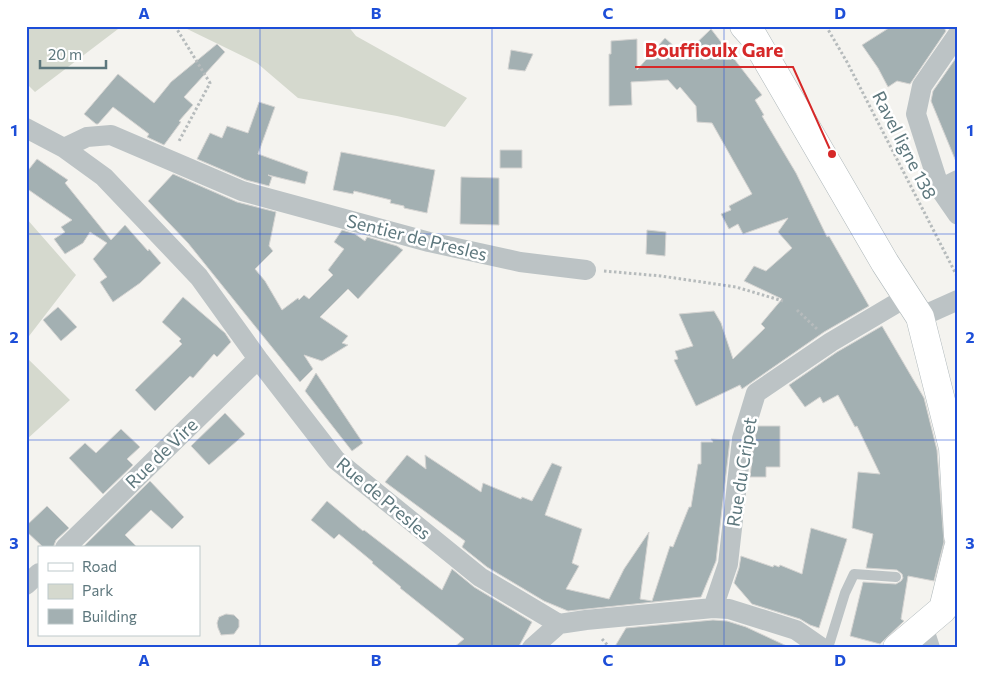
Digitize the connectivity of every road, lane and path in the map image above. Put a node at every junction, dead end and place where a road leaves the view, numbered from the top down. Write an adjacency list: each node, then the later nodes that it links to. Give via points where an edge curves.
1 (175, 26): 7 (path, via 210,83)
2 (744, 26): 14 (main road, via 753,36)
3 (826, 26): 11 (path, Ravel ligne 138)
4 (958, 34): 8 (street, via 922,86 916,114)
5 (26, 128): 6 (street, Rue de Presles)
6 (64, 148): 7 (street, Sentier de Presles, via 87,137 112,135); 15 (street, Rue de Presles, via 104,176 199,277)
7 (170, 159): 10 (street, Sentier de Presles, via 242,191 429,242 520,262)
8 (949, 185): 9 (street)
9 (958, 215)
10 (586, 270): 13 (path, via 736,287)
11 (958, 278)
12 (958, 300): 14 (street, Rue du Cripet)
13 (783, 301)
14 (914, 307): 16 (main road, via 953,448); 22 (street, Rue du Cripet, via 831,342 756,393 742,439 728,564)
15 (258, 359): 17 (street, Rue de Vire); 23 (street, Rue de Presles, via 336,460 480,577)
16 (958, 536)
17 (67, 546)
18 (958, 548): 24 (main road, via 943,609)
19 (38, 574): 21 (street)
20 (896, 578): 27 (lane, via 854,574)
21 (26, 585)
22 (713, 608): 23 (street); 26 (street, via 729,609 796,630)
23 (559, 624): 25 (street)
24 (927, 637): 28 (main road)
25 (532, 648)
26 (822, 648)
27 (828, 648)
28 (897, 648)

